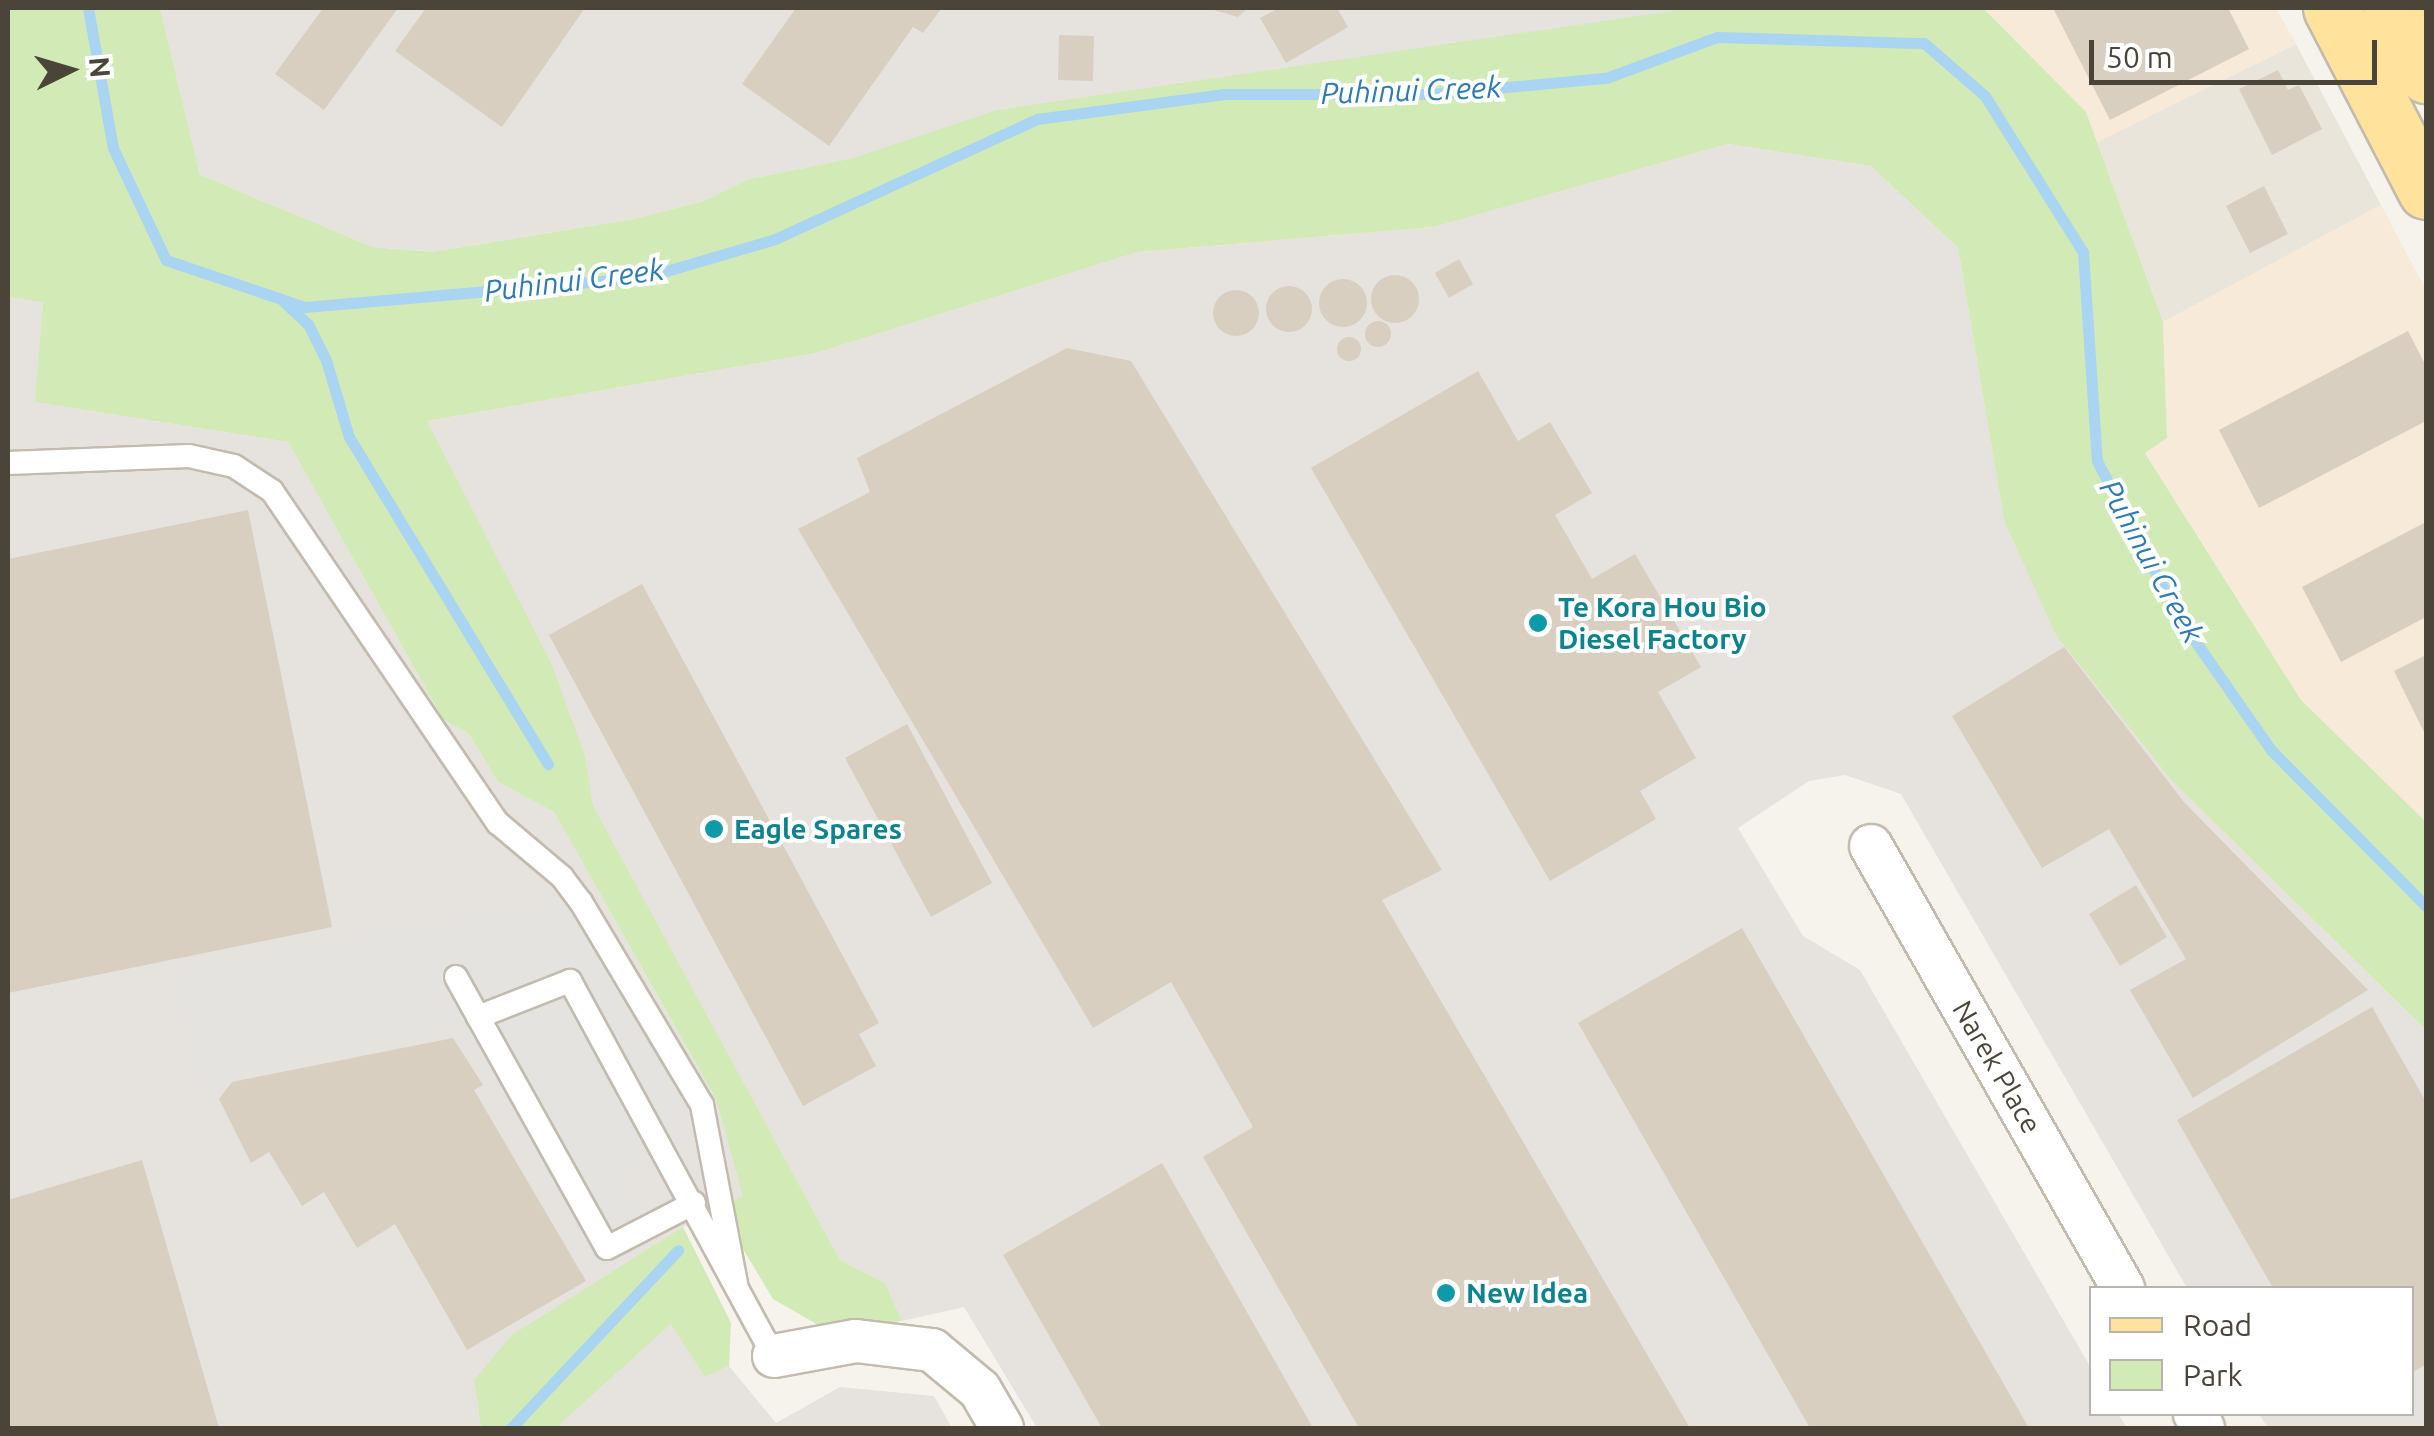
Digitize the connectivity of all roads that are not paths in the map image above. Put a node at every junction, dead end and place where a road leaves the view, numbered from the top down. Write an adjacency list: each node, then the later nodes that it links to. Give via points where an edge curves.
1 (2331, 8): 4 (main road)
2 (2390, 8): 3 (main road)
3 (2426, 75)
4 (2426, 191)
5 (8, 463): 10 (lane, via 188,456 234,466 272,491 498,823 562,877 581,902 702,1105)
6 (1871, 846): 11 (street, Narek Place)
7 (456, 977): 8 (lane)
8 (478, 1016): 9 (lane, via 570,981); 9 (lane, via 607,1248)
9 (694, 1203): 10 (lane)
10 (736, 1284): 12 (lane)
11 (2122, 1286)
12 (774, 1356): 13 (street, via 856,1341 932,1350 980,1390)
13 (1002, 1428)

